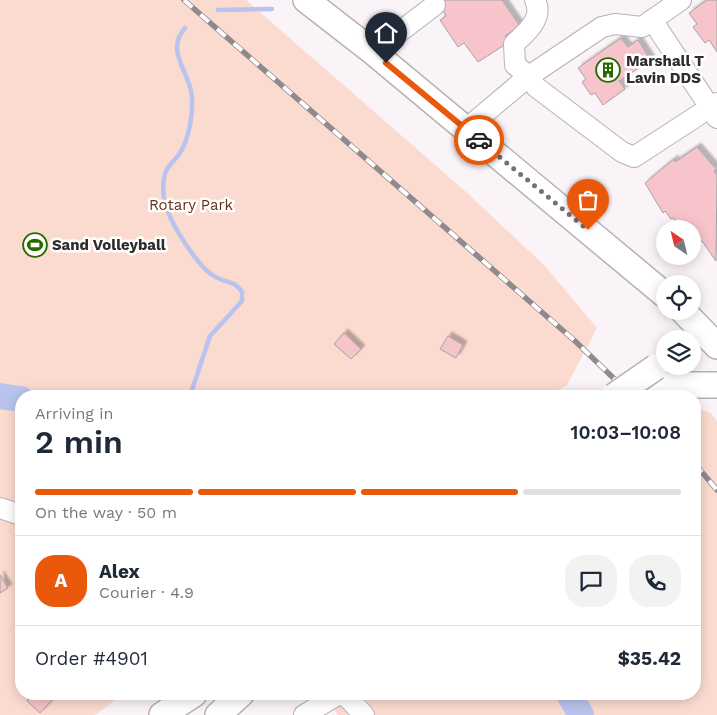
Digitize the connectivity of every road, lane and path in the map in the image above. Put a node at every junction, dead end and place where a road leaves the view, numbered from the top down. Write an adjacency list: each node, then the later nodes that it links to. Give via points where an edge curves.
1 (306, 0): 6 (main road)
2 (535, 0): 7 (street, via 539,7 534,24 514,44 513,51 515,65)
3 (681, 0): 5 (street)
4 (435, 5): 6 (street)
5 (647, 23): 7 (street, via 602,27); 8 (street)
6 (373, 52): 9 (main road)
7 (529, 76): 8 (street, via 536,87 622,152 634,157); 9 (street)
8 (715, 109)
9 (466, 129): 10 (main road)
10 (656, 287)
11 (692, 320): 12 (main road)
12 (707, 335)
13 (656, 367): 15 (main road, bridge)
14 (712, 384): 16 (main road, via 671,385)
15 (623, 390)
16 (656, 390)
17 (0, 508): 18 (street)
18 (15, 513)
19 (183, 700): 23 (main road)
20 (234, 700): 24 (main road)
21 (329, 700): 25 (street)
22 (350, 700): 26 (street)
23 (169, 708)
24 (218, 715)
25 (304, 715)
26 (364, 715)

